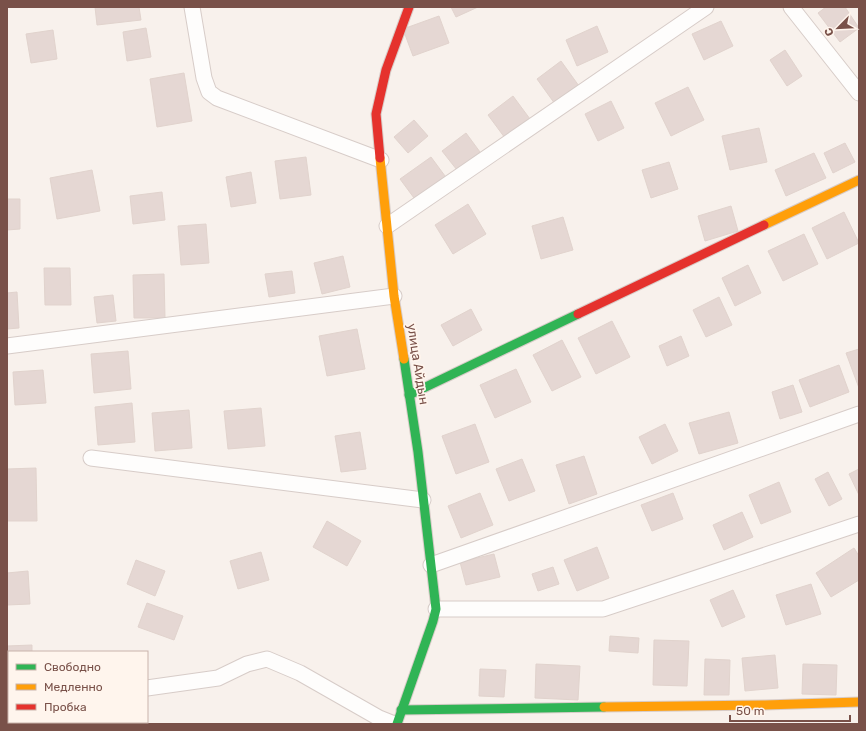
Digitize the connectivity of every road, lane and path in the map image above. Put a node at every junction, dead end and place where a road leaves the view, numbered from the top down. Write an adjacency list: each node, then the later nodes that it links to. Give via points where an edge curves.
1 (192, 7): 6 (street, via 208,92 217,98)
2 (409, 7): 6 (street, улица Айдын, via 386,70 376,114)
3 (706, 7): 8 (street)
4 (791, 7): 5 (street)
5 (859, 93)
6 (380, 160): 8 (street, улица Айдын)
7 (859, 180): 11 (street)
8 (387, 226): 9 (street, улица Айдын)
9 (394, 296): 10 (street); 11 (street, улица Айдын)
10 (7, 346)
11 (409, 395): 14 (street, улица Айдын)
12 (859, 414): 16 (street)
13 (91, 458): 14 (street)
14 (423, 500): 16 (street, улица Айдын)
15 (859, 524): 17 (street, via 603,609)
16 (431, 565): 17 (street, улица Айдын)
17 (436, 609): 20 (street, улица Айдын)
18 (148, 688): 21 (street, via 218,678 247,664 267,659 300,673 379,718)
19 (859, 702): 20 (street)
20 (401, 710): 21 (street, улица Айдын)
21 (395, 724)

